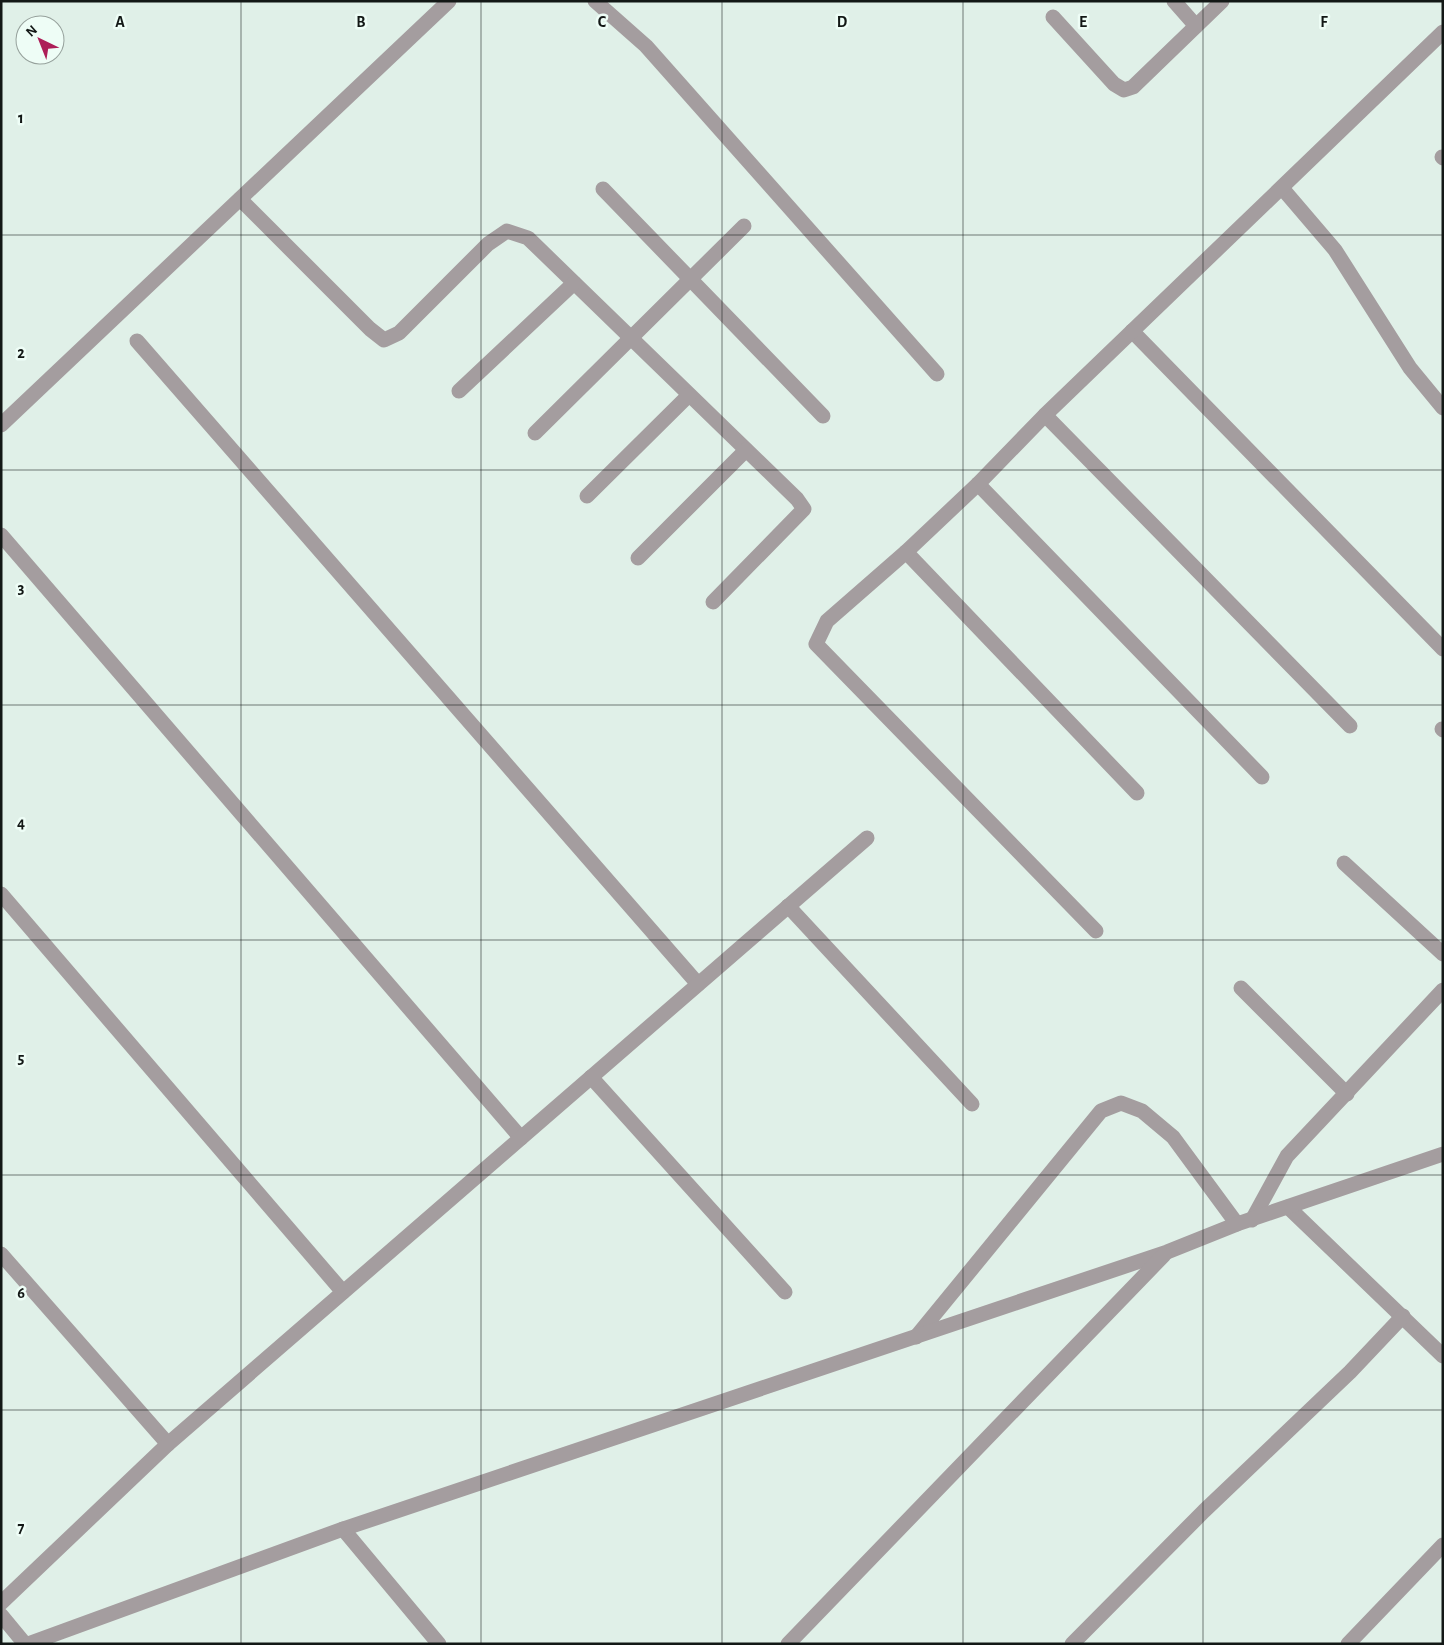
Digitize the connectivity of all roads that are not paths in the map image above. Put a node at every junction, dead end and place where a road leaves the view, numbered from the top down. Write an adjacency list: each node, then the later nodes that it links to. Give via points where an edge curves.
1 (449, 1): 10 (street)
2 (595, 1): 17 (street, via 646,46)
3 (1174, 1): 6 (street)
4 (1222, 1): 6 (street)
5 (1053, 16): 6 (street, via 1114,84 1124,90 1133,86)
6 (1196, 26)
7 (1443, 32): 8 (street)
8 (1282, 188): 14 (street); 20 (street, via 1335,250 1410,368)
9 (603, 189): 12 (street)
10 (240, 199): 13 (street, via 384,340 399,333 488,244 507,231 528,238); 23 (street)
11 (744, 226): 12 (street)
12 (690, 279): 15 (street); 22 (street)
13 (574, 283): 15 (street); 18 (street)
14 (1132, 331): 21 (street); 32 (street)
15 (631, 338): 19 (street); 24 (street)
16 (137, 341): 42 (street)
17 (937, 374)
18 (459, 391)
19 (689, 395): 25 (street); 27 (street)
20 (1443, 408)
21 (1045, 415): 26 (street); 33 (street)
22 (823, 416)
23 (1, 425)
24 (534, 433)
25 (746, 450): 30 (street); 31 (street, via 804,509)
26 (978, 484): 29 (street); 34 (street)
27 (587, 496)
28 (1, 535): 48 (street)
29 (906, 552): 35 (street); 40 (street, via 827,620 816,644)
30 (638, 558)
31 (714, 602)
32 (1443, 649)
33 (1350, 726)
34 (1262, 776)
35 (1136, 793)
36 (867, 838): 39 (street)
37 (1344, 863): 41 (street)
38 (1, 894): 55 (street)
39 (788, 906): 42 (street); 47 (street)
40 (1096, 931)
41 (1443, 954)
42 (698, 984): 45 (street)
43 (1241, 988): 46 (street)
44 (1443, 990): 46 (street)
45 (591, 1077): 48 (street); 56 (street)
46 (1347, 1094): 51 (street, via 1286,1156)
47 (972, 1104)
48 (521, 1138): 55 (street)
49 (1443, 1154): 50 (street)
50 (1288, 1207): 51 (street); 57 (street)
51 (1252, 1220): 52 (street)
52 (1237, 1224): 53 (street); 58 (street, via 1173,1137 1142,1112 1121,1103 1101,1111 1094,1118)
53 (1167, 1252): 58 (street); 67 (street)
54 (1, 1254): 60 (street)
55 (343, 1292): 60 (street)
56 (785, 1292)
57 (1403, 1316): 59 (street); 68 (street)
58 (916, 1337): 61 (street)
59 (1443, 1356)
60 (168, 1444): 63 (street)
61 (343, 1529): 65 (street); 66 (street)
62 (1443, 1545): 69 (street)
63 (1, 1602)
64 (1, 1615): 65 (street)
65 (26, 1644)
66 (439, 1644)
67 (788, 1644)
68 (1072, 1644)
69 (1348, 1644)

